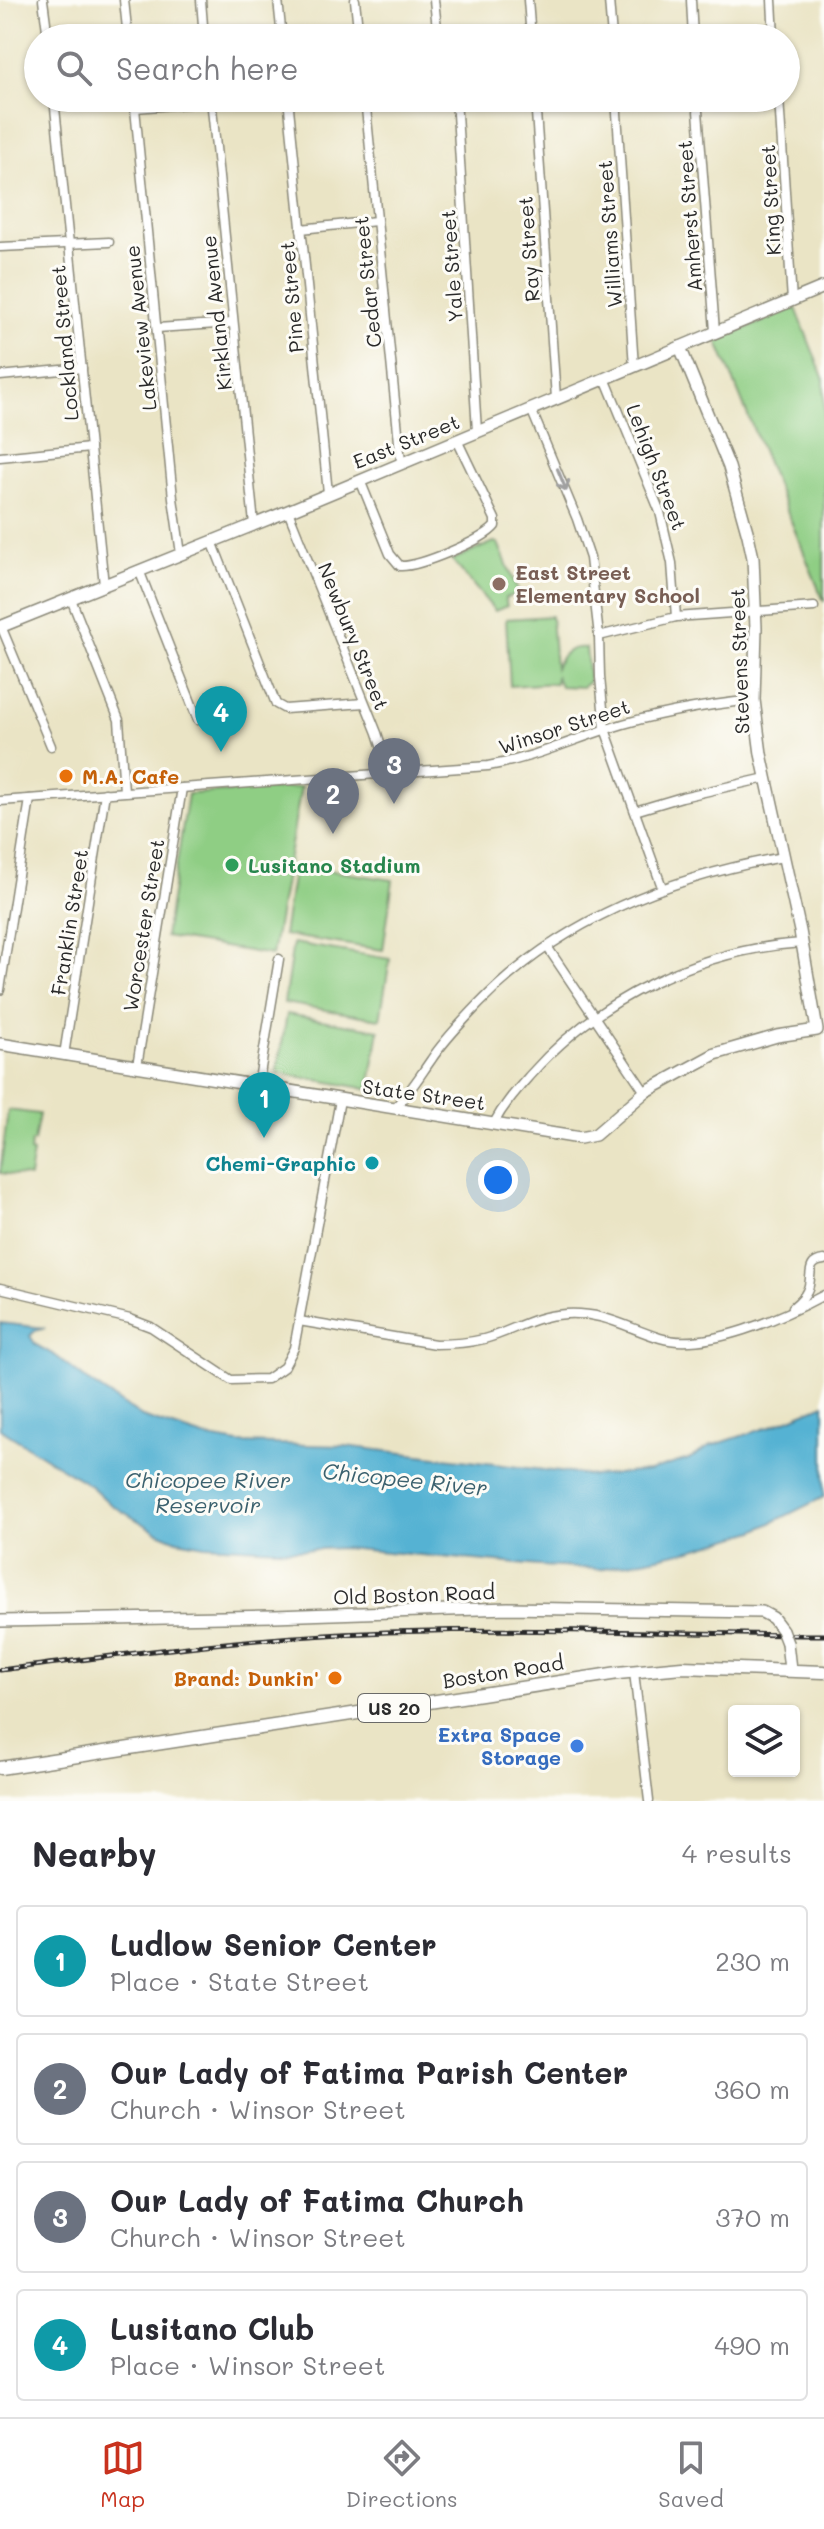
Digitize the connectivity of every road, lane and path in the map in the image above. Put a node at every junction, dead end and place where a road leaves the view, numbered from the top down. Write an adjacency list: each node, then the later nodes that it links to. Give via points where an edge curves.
1 (43, 0): 11 (street)
2 (124, 0): 12 (street)
3 (201, 0): 13 (street)
4 (278, 0): 14 (street)
5 (355, 0): 15 (street)
6 (434, 0): 16 (street)
7 (528, 0): 17 (street)
8 (609, 0): 18 (street)
9 (691, 0): 19 (street)
10 (772, 0): 20 (street)
11 (46, 24)
12 (127, 24)
13 (203, 24)
14 (281, 24)
15 (358, 24)
16 (437, 24)
17 (530, 24)
18 (611, 24)
19 (692, 24)
20 (773, 24)
21 (56, 112): 34 (street, Lockland Street)
22 (135, 112): 39 (street, Lakeview Avenue)
23 (212, 112): 38 (street, Kirkland Avenue)
24 (289, 112): 32 (street, Pine Street)
25 (366, 112): 31 (street, Cedar Street)
26 (457, 112): 48 (street, Yale Street)
27 (536, 112): 46 (street, Ray Street)
28 (617, 112): 42 (street, Williams Street)
29 (698, 112): 40 (street, Amherst Street)
30 (780, 112): 37 (street, King Street)
31 (376, 221): 32 (street); 52 (street, Cedar Street)
32 (301, 229): 54 (street, Pine Street)
33 (109, 242): 34 (street)
34 (70, 243): 35 (street); 43 (street, Lockland Street)
35 (0, 247)
36 (824, 287): 37 (street, East Street)
37 (792, 301): 40 (street, East Street)
38 (232, 323): 39 (street); 56 (street, Kirkland Avenue)
39 (157, 328): 58 (street, Lakeview Avenue)
40 (715, 331): 41 (street, East Street)
41 (680, 347): 42 (street, East Street); 63 (street, Stevens Street, via 738,493 753,558)
42 (634, 367): 45 (street, East Street)
43 (82, 368): 44 (street); 50 (street, Lockland Street)
44 (0, 376)
45 (605, 378): 46 (street, East Street); 64 (street, Lehigh Street, via 660,512 672,563)
46 (556, 398): 47 (street, East Street)
47 (531, 409): 48 (street, East Street); 66 (street, one-way to 66, via 590,558)
48 (477, 431): 49 (street, East Street)
49 (457, 440): 52 (street, East Street); 53 (street, via 495,519 495,526 482,537 400,566 390,554)
50 (90, 448): 51 (street); 60 (street, Lockland Street)
51 (0, 457)
52 (401, 462): 53 (street, East Street)
53 (360, 480): 54 (street, East Street)
54 (328, 493): 55 (street, East Street)
55 (288, 511): 56 (street, East Street); 68 (street, Newbury Street)
56 (254, 524): 57 (street, East Street)
57 (212, 541): 58 (street, East Street); 68 (street, via 276,704 285,709)
58 (181, 554): 59 (street, East Street)
59 (139, 570): 60 (street, East Street); 69 (street)
60 (104, 585): 61 (street, East Street)
61 (71, 599): 65 (street, East Street); 75 (street, via 119,720)
62 (814, 607): 63 (street)
63 (755, 610): 64 (street); 67 (street, Stevens Street)
64 (676, 617): 66 (street)
65 (1, 626): 71 (street)
66 (599, 636): 70 (street)
67 (754, 700): 70 (street, Winsor Street, via 696,706); 73 (street, Stevens Street)
68 (364, 703): 72 (street, Newbury Street)
69 (198, 720)
70 (605, 729): 72 (street, Winsor Street, via 503,764); 79 (street)
71 (51, 746)
72 (390, 774): 74 (street, Winsor Street)
73 (766, 778): 79 (street); 80 (street, Stevens Street)
74 (182, 788): 75 (street, Winsor Street); 90 (street, Worcester Street)
75 (124, 791): 76 (street, Winsor Street)
76 (105, 793): 77 (street, Winsor Street); 89 (street, Franklin Street)
77 (30, 799): 78 (street, Winsor Street); 85 (street)
78 (0, 801)
79 (635, 811): 81 (street)
80 (783, 857): 81 (street); 82 (street, Stevens Street)
81 (662, 887): 83 (street, via 586,922)
82 (802, 943): 86 (street, via 712,959); 87 (street, Stevens Street)
83 (548, 948): 86 (street); 94 (street, via 480,1003)
84 (279, 959): 91 (street)
85 (0, 990)
86 (594, 1017): 92 (street); 95 (street, via 540,1064)
87 (817, 1030): 92 (street, State Street, via 724,1051)
88 (0, 1044): 89 (street, State Street)
89 (64, 1055): 90 (street, State Street)
90 (137, 1066): 91 (street, State Street)
91 (258, 1086): 93 (street, State Street)
92 (645, 1092): 95 (street, State Street, via 588,1138)
93 (340, 1100): 94 (street, State Street); 100 (street)
94 (394, 1108): 95 (street, State Street)
95 (494, 1123)
96 (824, 1260): 99 (street, via 811,1266 808,1290)
97 (0, 1288): 100 (street, via 151,1327 231,1380 267,1379 284,1367)
98 (824, 1295): 99 (street)
99 (787, 1312): 100 (street, via 717,1337 683,1341 583,1313 525,1321 487,1338 454,1344)
100 (299, 1321)
101 (0, 1621): 102 (street, Old Boston Road, bridge, via 497,1609 756,1611 773,1618 782,1630)
102 (790, 1669): 103 (main road, Boston Road / US 20, via 682,1667); 104 (main road, Boston Road / US 20)
103 (634, 1672): 105 (main road, Boston Road / US 20); 106 (street)
104 (824, 1672)
105 (0, 1768)
106 (649, 1801)

